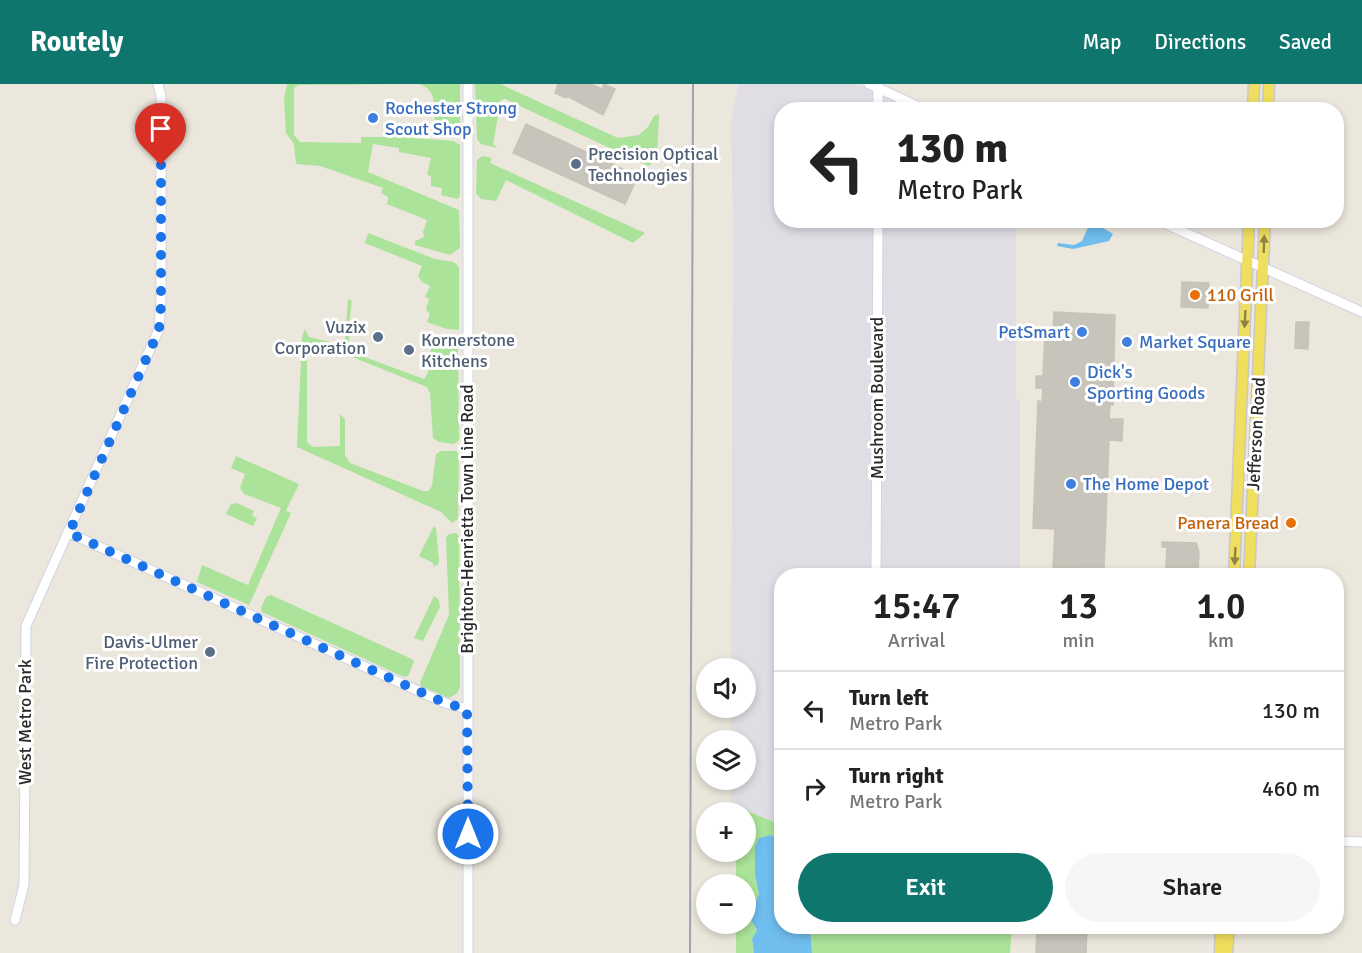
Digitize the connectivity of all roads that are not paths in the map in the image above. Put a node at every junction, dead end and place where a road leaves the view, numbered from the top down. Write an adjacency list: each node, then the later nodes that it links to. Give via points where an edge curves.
1 (158, 84): 17 (street, West Metro Park, via 159,330)
2 (468, 84): 21 (street, Brighton-Henrietta Town Line Road)
3 (1254, 84): 8 (main road)
4 (1269, 84): 9 (main road)
5 (875, 85): 6 (street); 7 (street)
6 (877, 102)
7 (910, 102)
8 (1253, 102)
9 (1268, 102)
10 (878, 228): 18 (street, Mushroom Boulevard)
11 (1175, 228): 14 (street)
12 (1249, 228): 14 (main road, Jefferson Road)
13 (1265, 228): 15 (main road, Jefferson Road, one-way to 13)
14 (1248, 261): 15 (street); 19 (main road, Jefferson Road, one-way to 19)
15 (1263, 268): 16 (street); 20 (main road, Jefferson Road)
16 (1362, 312)
17 (69, 533): 21 (street, via 445,703); 24 (street, West Metro Park, via 25,632 24,885)
18 (876, 568)
19 (1234, 568)
20 (1249, 568)
21 (467, 709): 27 (street, Brighton-Henrietta Town Line Road)
22 (1344, 841): 23 (street)
23 (1362, 842)
24 (15, 920)
25 (1221, 934): 28 (main road)
26 (1228, 934): 29 (main road)
27 (468, 953)
28 (1220, 953)
29 (1227, 953)

